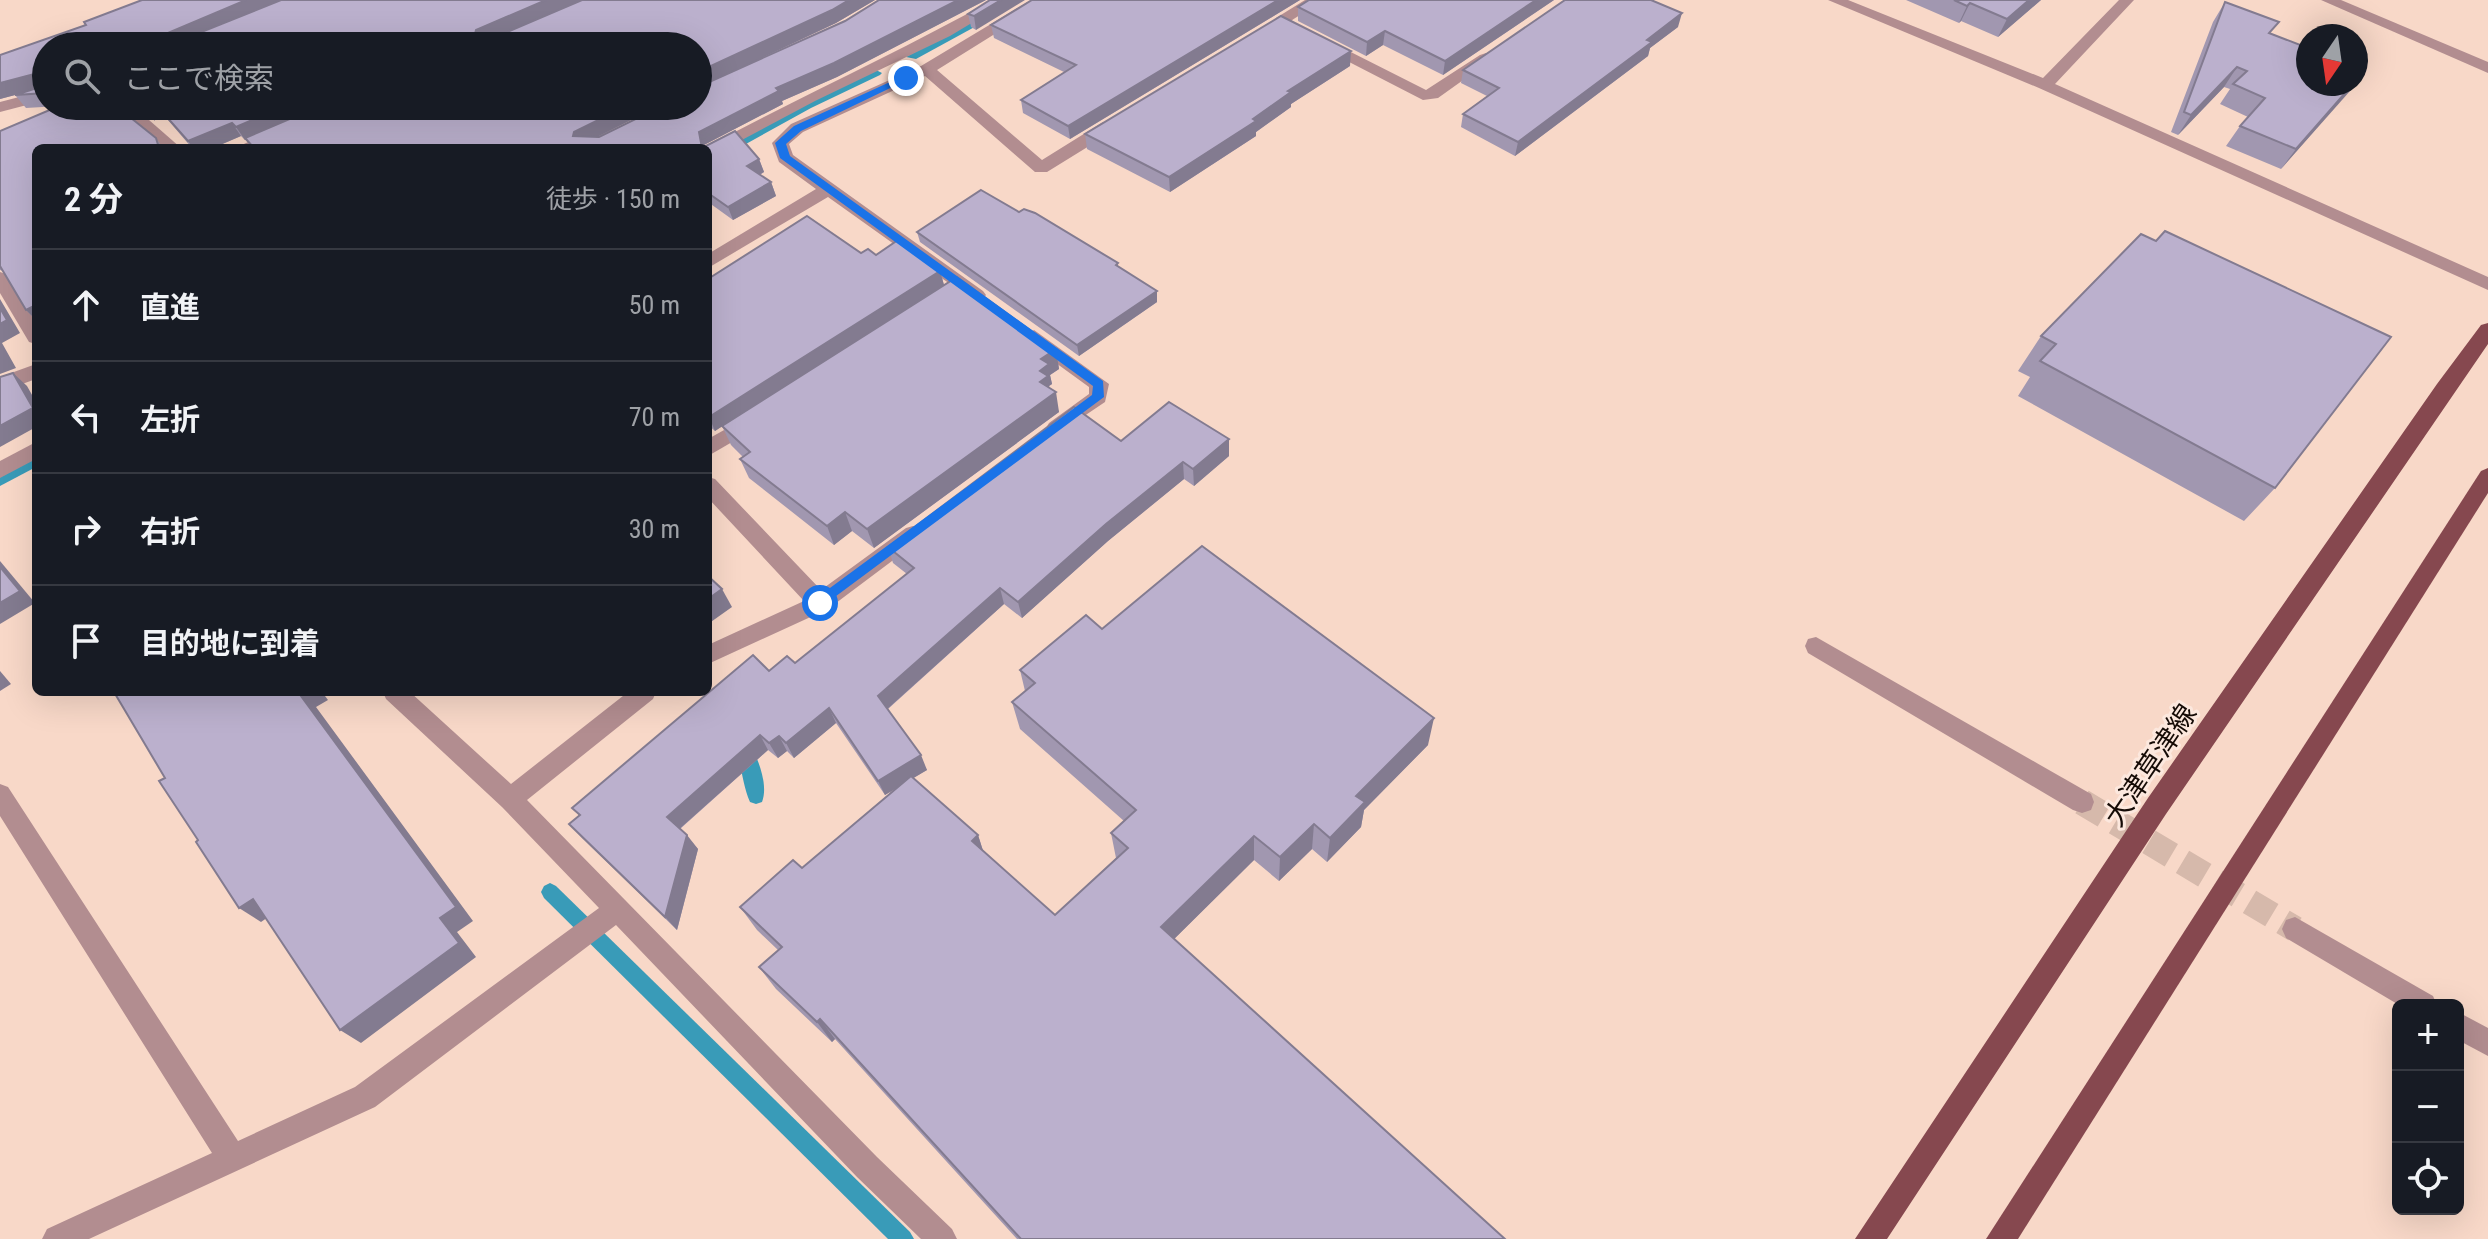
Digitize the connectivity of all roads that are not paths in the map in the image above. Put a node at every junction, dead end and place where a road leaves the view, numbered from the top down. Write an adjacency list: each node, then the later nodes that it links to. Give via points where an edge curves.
1 (1003, 0): 18 (street)
2 (1042, 0): 9 (street)
3 (1316, 0): 7 (street, via 1289,29 1423,95 1432,95)
4 (1835, 0): 10 (street)
5 (2127, 0): 10 (street)
6 (2328, 0): 8 (street)
7 (1494, 52)
8 (2488, 68)
9 (927, 69): 13 (street, via 1041,168); 19 (street, via 797,128 780,143 785,158)
10 (2045, 85): 22 (street)
11 (32, 99): 12 (street)
12 (0, 107)
13 (1121, 119)
14 (140, 120): 16 (street)
15 (301, 124): 17 (street)
16 (168, 144)
17 (253, 144)
18 (712, 151)
19 (828, 189): 20 (street); 23 (street, via 957,289)
20 (712, 260)
21 (0, 278): 25 (street)
22 (2488, 284)
23 (988, 303)
24 (1013, 321): 30 (street, via 1099,384 1098,397)
25 (32, 330)
26 (2488, 330): 53 (main road, 大津草津線, via 2157,806)
27 (32, 373): 28 (street)
28 (0, 385)
29 (762, 415): 31 (street)
30 (1035, 444)
31 (712, 446)
32 (32, 452): 33 (street)
33 (0, 470)
34 (2488, 476): 54 (main road)
35 (712, 489): 37 (street)
36 (933, 519): 37 (street)
37 (820, 603): 39 (street)
38 (1816, 646): 44 (street)
39 (712, 653)
40 (398, 696): 43 (street)
41 (640, 696): 43 (street)
42 (0, 795): 50 (street)
43 (510, 799): 45 (street)
44 (2082, 802)
45 (616, 910): 50 (street, via 365,1097); 52 (street)
46 (2295, 929): 47 (street)
47 (2414, 999)
48 (2464, 1029): 49 (street)
49 (2488, 1043)
50 (232, 1158): 51 (street)
51 (57, 1239)
52 (942, 1239)
53 (1870, 1239)
54 (2001, 1239)

